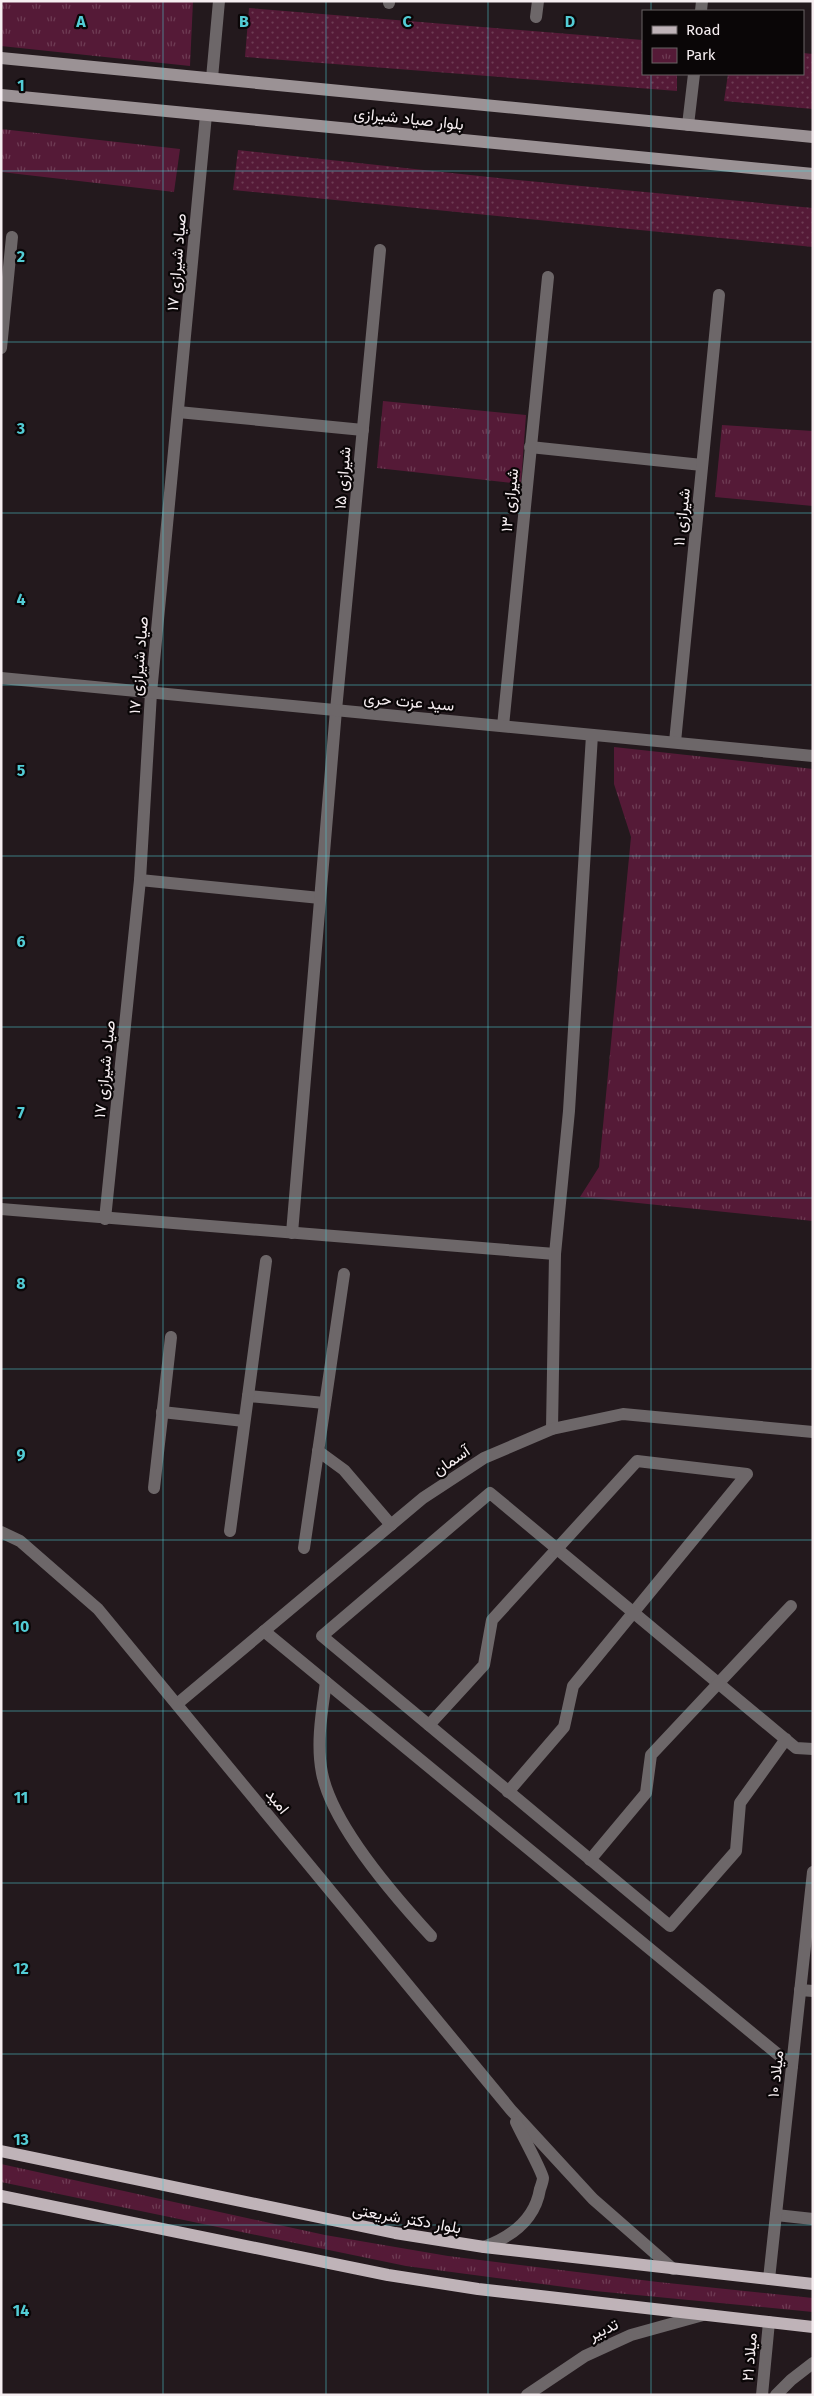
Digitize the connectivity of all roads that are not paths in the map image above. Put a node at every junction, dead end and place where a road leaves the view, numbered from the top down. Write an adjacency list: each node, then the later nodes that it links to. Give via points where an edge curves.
1 (219, 1): 6 (street)
2 (538, 1): 3 (street)
3 (536, 17)
4 (1, 58): 6 (main road, بلوار صیاد شیرازی)
5 (694, 75): 9 (street)
6 (212, 78): 9 (main road, بلوار صیاد شیرازی)
7 (1, 95): 8 (main road, بلوار صیاد شیرازی)
8 (206, 115): 11 (main road, بلوار صیاد شیرازی); 17 (street, صیاد شیرازی ۱۷)
9 (688, 125): 10 (main road, بلوار صیاد شیرازی)
10 (813, 137)
11 (813, 174)
12 (12, 237): 16 (street)
13 (380, 250): 18 (street, شیرازی ۱۵)
14 (548, 277): 19 (street, شیرازی ۱۳)
15 (719, 295): 20 (street, شیرازی ۱۱)
16 (1, 348)
17 (178, 412): 18 (street); 22 (street, صیاد شیرازی ۱۷)
18 (363, 430): 23 (street, شیرازی ۱۵)
19 (530, 447): 20 (street); 24 (street, شیرازی ۱۳)
20 (702, 465): 26 (street, شیرازی ۱۱)
21 (1, 678): 22 (street, سید عزت حری)
22 (151, 693): 23 (street, سید عزت حری); 28 (street, صیاد شیرازی ۱۷)
23 (336, 710): 24 (street, سید عزت حری); 29 (street, شیرازی ۱۵)
24 (502, 726): 25 (street, سید عزت حری)
25 (592, 735): 26 (street, سید عزت حری); 33 (street, via 570,1095)
26 (675, 742): 27 (street, سید عزت حری)
27 (813, 756)
28 (140, 880): 29 (street); 31 (street, صیاد شیرازی ۱۷)
29 (320, 898): 32 (street, شیرازی ۱۵)
30 (1, 1208): 31 (street)
31 (105, 1219): 32 (street)
32 (292, 1233): 33 (street)
33 (555, 1254): 41 (street)
34 (266, 1261): 37 (street)
35 (344, 1274): 38 (street)
36 (171, 1337): 39 (street)
37 (248, 1396): 38 (street); 40 (street)
38 (325, 1403): 43 (street)
39 (162, 1412): 40 (street); 44 (street)
40 (244, 1421): 46 (street)
41 (552, 1429): 42 (street, آسمان, via 623,1414); 45 (street, آسمان, via 484,1458 423,1498)
42 (813, 1432)
43 (318, 1451): 45 (street, via 344,1470); 48 (street)
44 (154, 1488)
45 (391, 1525): 52 (street, آسمان)
46 (230, 1530)
47 (1, 1532): 55 (street, امید, via 20,1541 98,1609)
48 (304, 1548)
49 (557, 1549): 51 (street); 51 (street, via 638,1461 747,1474); 56 (street, via 492,1620 484,1665); 56 (street, via 490,1493 322,1636)
50 (791, 1606): 54 (street)
51 (634, 1612): 54 (street); 59 (street, via 573,1686 564,1727)
52 (264, 1631): 53 (street); 55 (street, آسمان)
53 (326, 1682): 62 (street, via 320,1727 322,1773 338,1813 364,1854); 64 (street)
54 (718, 1682): 57 (street); 60 (street, via 651,1755 646,1793)
55 (178, 1704): 65 (street, امید)
56 (429, 1726): 59 (street)
57 (786, 1739): 58 (street, via 796,1748); 60 (street, via 740,1803 736,1852 670,1926)
58 (813, 1749)
59 (508, 1792): 60 (street)
60 (590, 1860)
61 (813, 1872): 63 (street, میلاد ۱۰)
62 (431, 1936)
63 (806, 1991): 64 (street, میلاد ۱۰)
64 (792, 2066): 68 (street, میلاد ۱۰)
65 (511, 2110): 70 (street, via 543,2178 539,2197 518,2229); 71 (street, via 593,2199)
66 (1, 2151): 70 (main road, بلوار دکتر شریعتی, via 307,2216)
67 (1, 2196): 74 (main road, via 388,2276)
68 (776, 2215): 69 (street); 72 (street, میلاد ۱۰)
69 (813, 2219)
70 (484, 2247): 71 (main road, بلوار دکتر شریعتی)
71 (672, 2269): 72 (main road, بلوار دکتر شریعتی)
72 (769, 2279): 73 (main road, بلوار دکتر شریعتی)
73 (813, 2284)
74 (703, 2316): 75 (main road); 78 (street, تدبیر, via 631,2334 585,2356)
75 (769, 2322): 76 (main road); 79 (street, میلاد ۲۱)
76 (813, 2327)
77 (813, 2363): 80 (street)
78 (527, 2395)
79 (762, 2395)
80 (776, 2395)

